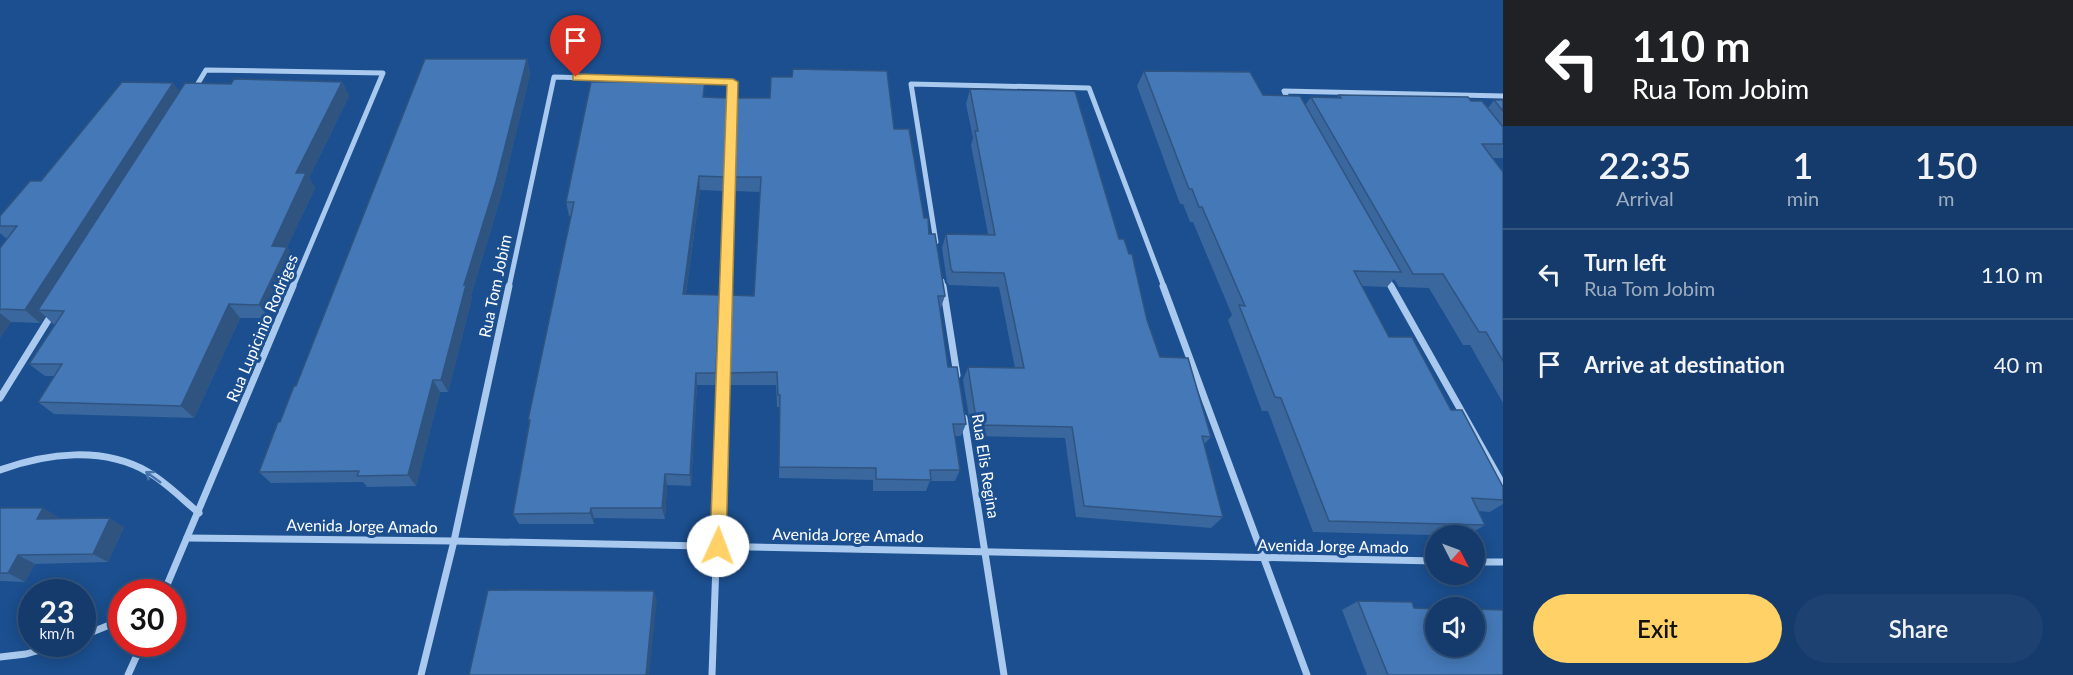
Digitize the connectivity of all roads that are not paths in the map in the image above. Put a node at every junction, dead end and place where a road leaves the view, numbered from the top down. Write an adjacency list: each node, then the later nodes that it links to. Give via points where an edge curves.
1 (1461, 96): 2 (street); 4 (street); 5 (street, via 1284,92)
2 (1503, 96)
3 (188, 100): 15 (street, Rua Lupicinio Rodriges, via 206,70 383,73)
4 (1468, 105)
5 (1295, 112)
6 (937, 248): 20 (street, via 911,84 1089,88)
7 (1382, 268): 14 (street)
8 (941, 271): 10 (street)
9 (56, 308): 11 (street)
10 (960, 388)
11 (0, 398)
12 (963, 411): 19 (street, Rua Elis Regina)
13 (0, 470): 15 (street, one-way to 13, via 141,468 103,456 59,454)
14 (1503, 485)
15 (200, 513): 16 (street, Rua Lupicinio Rodriges)
16 (187, 538): 17 (street, Avenida Jorge Amado); 24 (street, Rua Lupicinio Rodriges)
17 (454, 541): 18 (street, Avenida Jorge Amado); 18 (street, Rua Tom Jobim, via 554,77 733,82); 29 (street, Rua Tom Jobim)
18 (718, 546): 19 (street, Avenida Jorge Amado); 30 (street)
19 (986, 552): 20 (street, Avenida Jorge Amado); 31 (street, Rua Elis Regina)
20 (1266, 559): 21 (street, Avenida Jorge Amado); 32 (street)
21 (1425, 561)
22 (1485, 562): 23 (street)
23 (1503, 562)
24 (170, 579)
25 (18, 655): 26 (street)
26 (0, 657)
27 (136, 657): 28 (street)
28 (128, 675)
29 (421, 675)
30 (712, 675)
31 (1004, 675)
32 (1307, 675)

